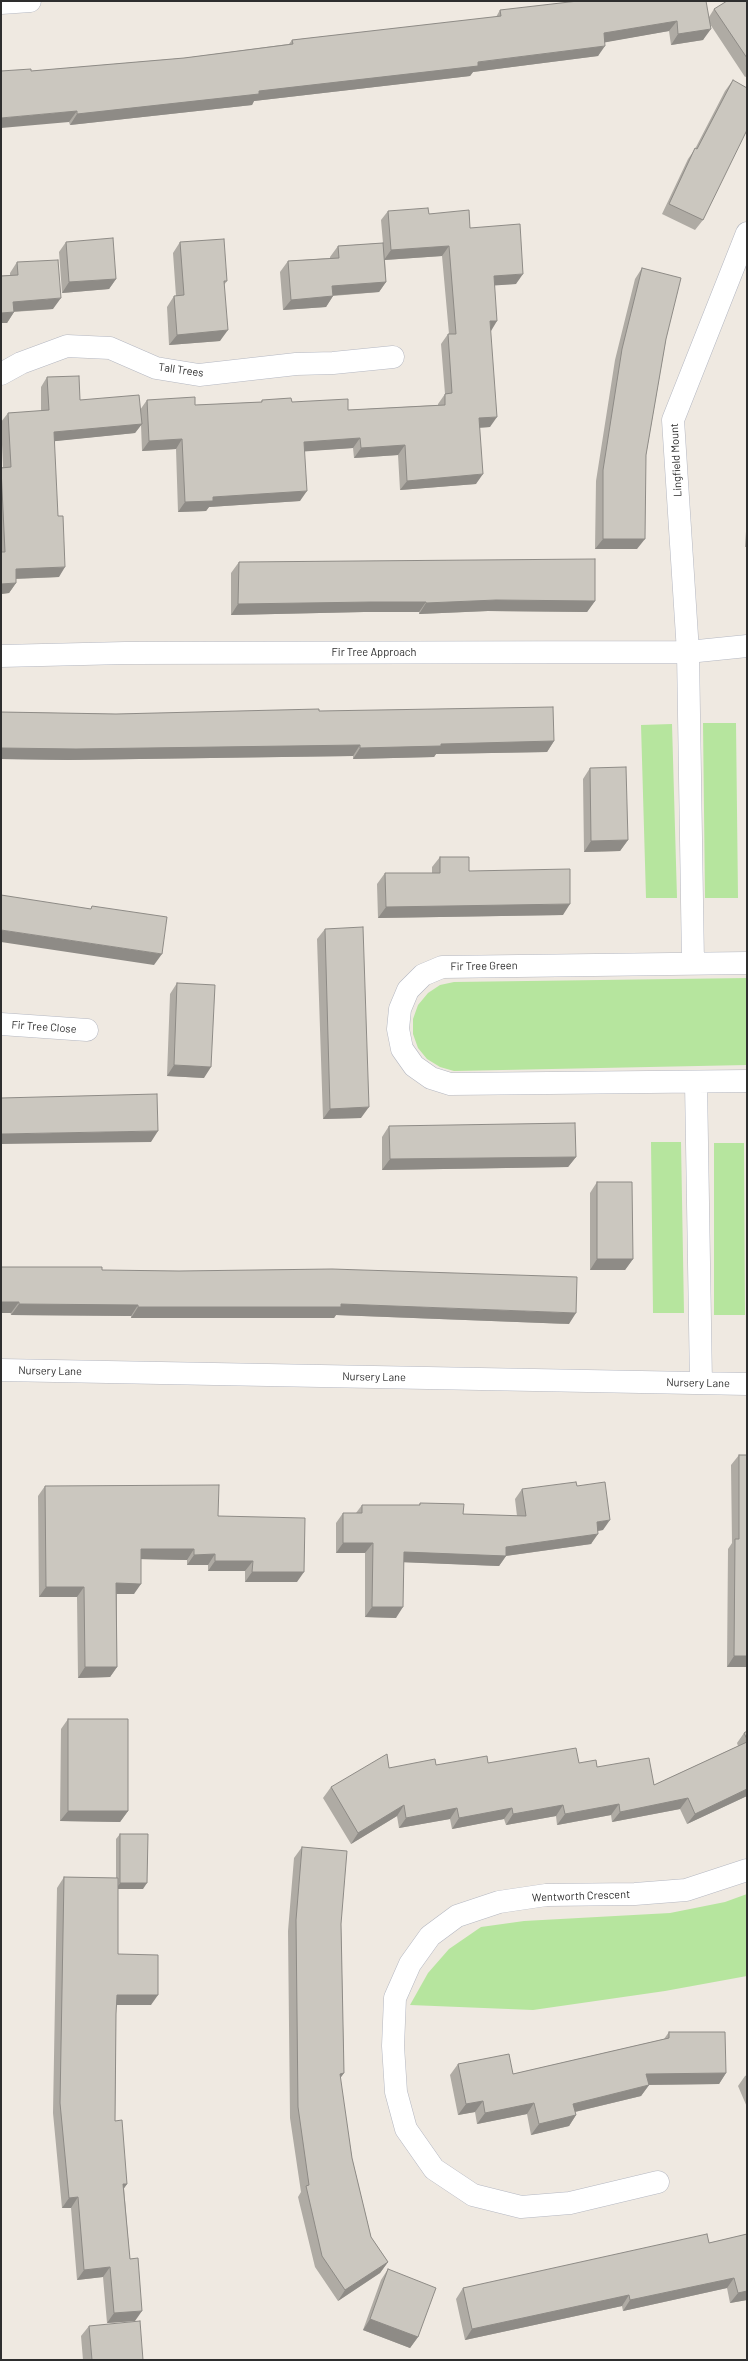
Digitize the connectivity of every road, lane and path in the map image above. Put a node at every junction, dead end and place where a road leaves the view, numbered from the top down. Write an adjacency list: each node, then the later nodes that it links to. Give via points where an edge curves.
1 (30, 1): 2 (street)
2 (1, 3)
3 (747, 233): 7 (street, Lingfield Mount, via 673,420)
4 (393, 357): 5 (street, Tall Trees, via 199,374 156,368 110,348 67,346 21,362)
5 (1, 374)
6 (747, 646): 7 (street, Fir Tree Approach)
7 (688, 652): 8 (street, Fir Tree Approach, via 133,653); 9 (street, Lingfield Mount)
8 (1, 656)
9 (692, 963): 10 (street, Fir Tree Green); 14 (street, Fir Tree Green, via 442,967 423,976 408,990 400,1009 398,1030 402,1049 414,1066 431,1078 450,1084)
10 (747, 963)
11 (1, 1024): 12 (street, Fir Tree Close)
12 (87, 1030)
13 (747, 1081): 14 (street, Fir Tree Green)
14 (696, 1083): 16 (street)
15 (1, 1370): 16 (street, Nursery Lane)
16 (701, 1383): 17 (street, Nursery Lane)
17 (747, 1384)
18 (747, 1870): 19 (street, Wentworth Crescent, via 686,1890 635,1894 546,1895 499,1902 457,1916 430,1936 410,1964 395,1998 393,2046 396,2092 406,2130 434,2169 473,2195 521,2207 570,2203)
19 (658, 2182)

